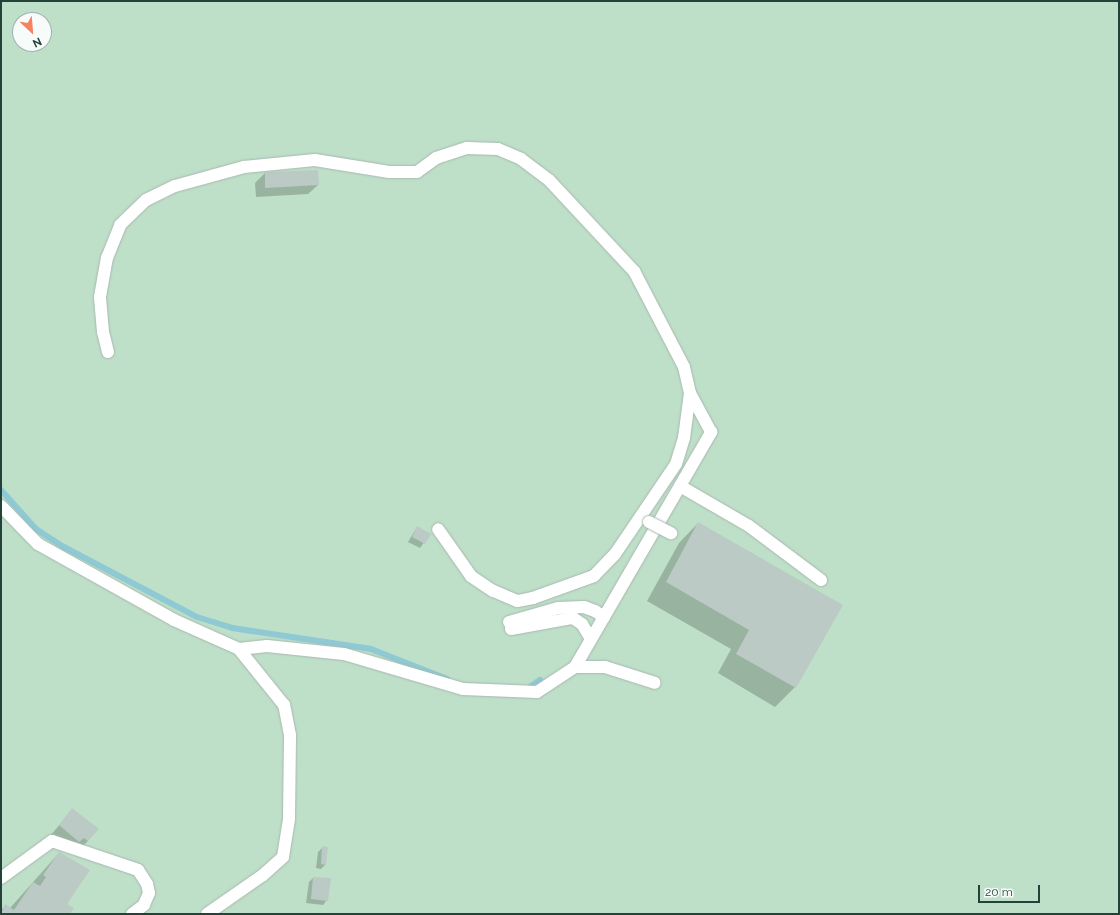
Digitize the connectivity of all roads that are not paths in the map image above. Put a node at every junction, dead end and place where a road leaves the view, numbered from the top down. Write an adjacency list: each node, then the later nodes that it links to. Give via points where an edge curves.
1 (108, 352): 2 (street, via 103,332 100,297 107,258 120,225 146,200 175,186 244,167 315,160 389,172 417,172 436,158 467,148 498,149 521,159 549,180 634,271 684,367)
2 (690, 393): 3 (street, via 711,432); 5 (street, via 684,438 676,464)
3 (680, 486): 8 (street, via 749,526); 9 (street)
4 (1, 506): 11 (street, via 44,548 174,620)
5 (645, 520): 6 (street, via 594,576 533,598 517,600 493,591 471,576); 7 (street, bridge)
6 (438, 529)
7 (671, 534)
8 (821, 580)
9 (604, 618): 10 (street); 10 (street, via 584,607 558,608 510,625 573,618 582,624)
10 (591, 639): 12 (street)
11 (239, 649): 12 (street, via 267,646 344,654 463,689 537,692); 16 (street, via 284,705 290,735 289,819 283,857 263,875)
12 (575, 667): 13 (street, via 605,667)
13 (655, 683)
14 (1, 878): 15 (street, via 52,841 138,870 147,884 149,893 144,904)
15 (132, 914)
16 (207, 914)

